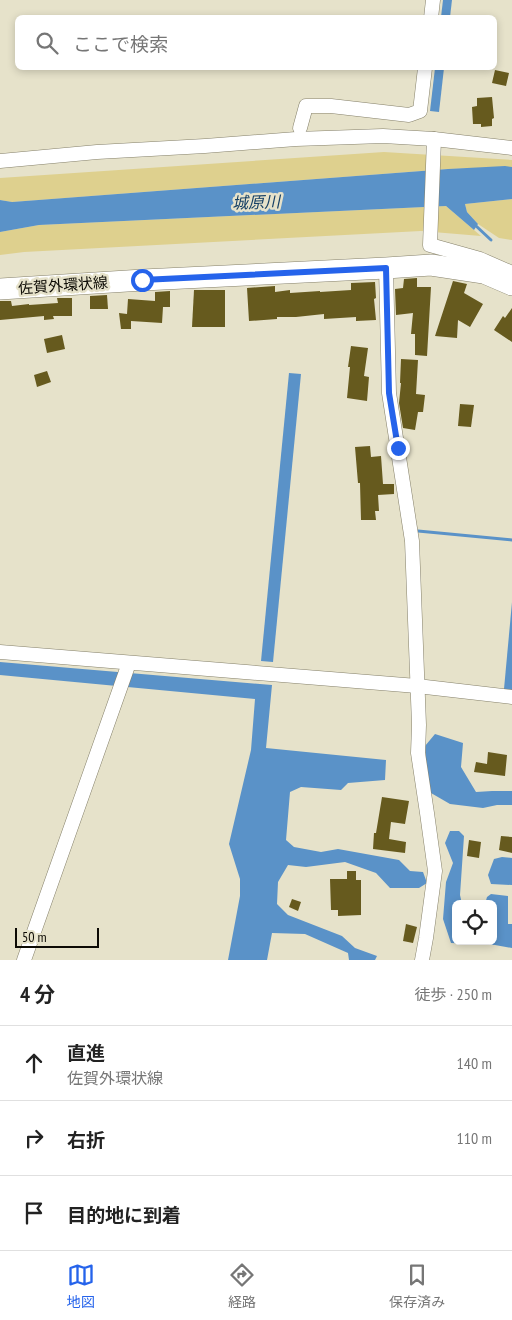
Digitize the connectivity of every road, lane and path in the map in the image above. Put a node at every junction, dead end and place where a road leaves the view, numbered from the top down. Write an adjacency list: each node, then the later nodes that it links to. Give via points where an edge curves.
1 (433, 0): 2 (street)
2 (431, 15)
3 (425, 70): 4 (street, via 420,111 409,115 306,106)
4 (300, 128)
5 (434, 139): 6 (street); 8 (street, via 382,136 296,139); 11 (street, via 430,245 480,259)
6 (508, 147)
7 (0, 152): 8 (street)
8 (38, 158): 9 (street)
9 (0, 161)
10 (386, 268): 12 (main road, 佐賀外環状線, via 431,265 484,273); 13 (main road, 佐賀外環状線); 16 (street, via 389,393 412,541)
11 (512, 273)
12 (512, 285)
13 (0, 289)
14 (0, 652): 15 (street)
15 (129, 663): 16 (street); 18 (street)
16 (417, 686): 17 (street); 19 (street, via 418,753 434,871)
17 (512, 697)
18 (24, 960)
19 (422, 960)

